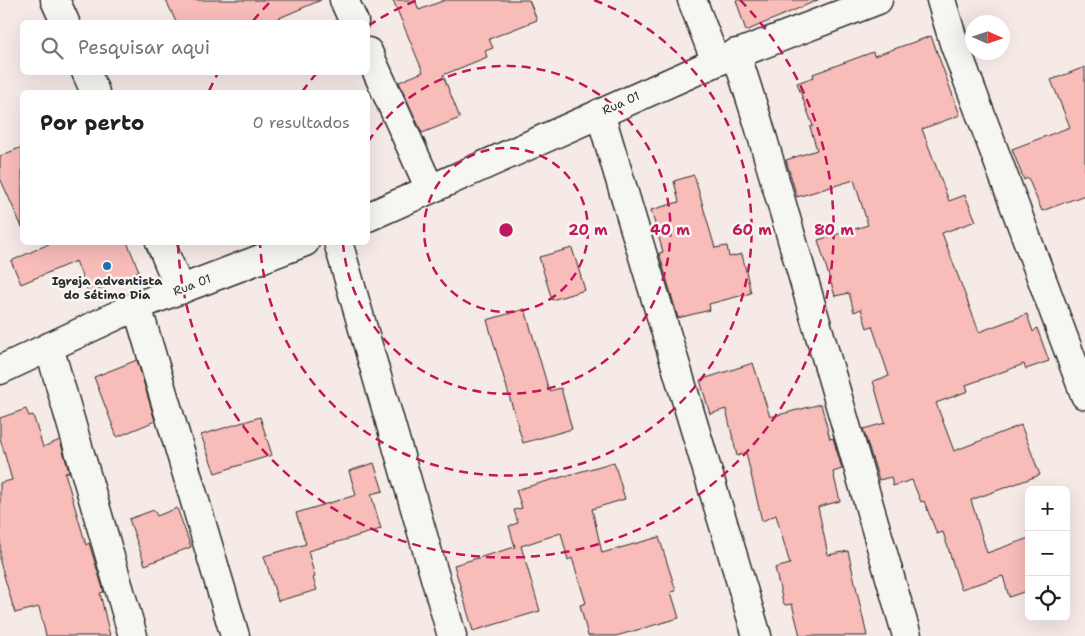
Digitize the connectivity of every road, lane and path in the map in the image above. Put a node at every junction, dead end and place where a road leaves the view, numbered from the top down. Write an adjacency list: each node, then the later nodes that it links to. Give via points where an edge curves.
1 (55, 0): 6 (street)
2 (344, 0): 7 (street)
3 (692, 0): 9 (street)
4 (878, 0): 9 (street, Rua 01)
5 (941, 0): 22 (street, via 957,52)
6 (64, 20)
7 (353, 20)
8 (370, 56): 13 (street)
9 (726, 58): 12 (street, Rua 01); 27 (street)
10 (87, 75): 11 (street)
11 (94, 90)
12 (600, 113): 13 (street, Rua 01); 26 (street)
13 (430, 190): 14 (street, Rua 01)
14 (370, 216)
15 (161, 245): 18 (street)
16 (297, 245): 18 (street, Rua 01)
17 (339, 245): 25 (street)
18 (180, 290): 19 (street, Rua 01)
19 (137, 306): 20 (street, Rua 01); 24 (street)
20 (49, 347): 21 (street, Rua 01); 23 (street)
21 (0, 370)
22 (1085, 395)
23 (133, 636)
24 (235, 636)
25 (452, 636)
26 (757, 636)
27 (907, 636)

